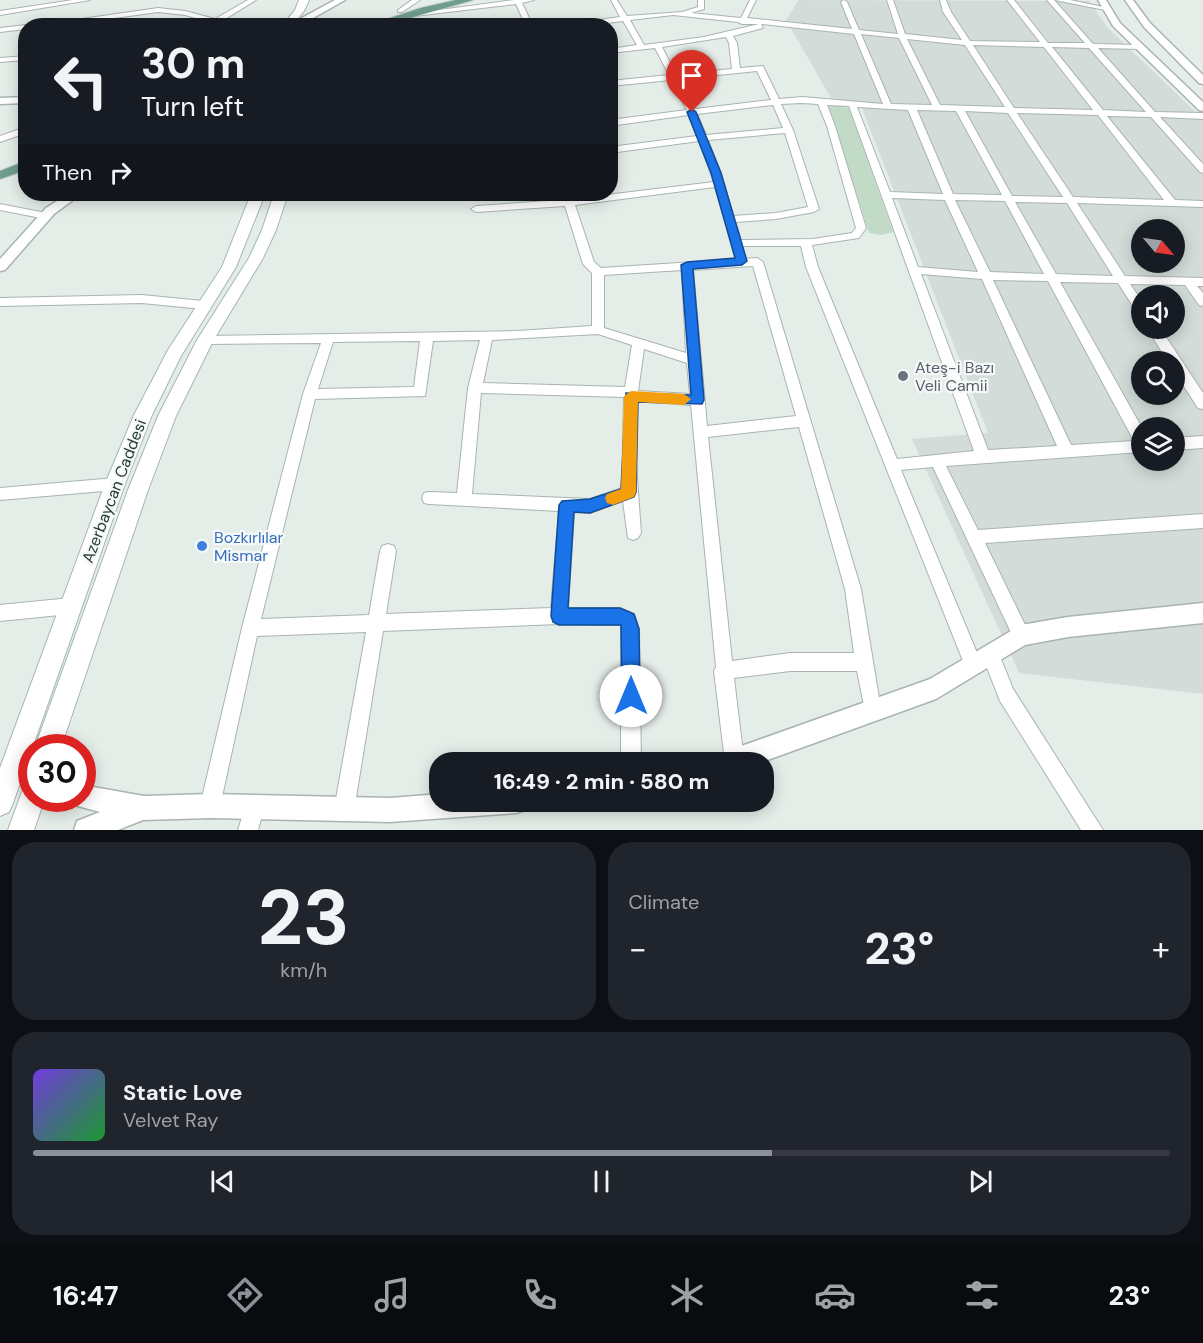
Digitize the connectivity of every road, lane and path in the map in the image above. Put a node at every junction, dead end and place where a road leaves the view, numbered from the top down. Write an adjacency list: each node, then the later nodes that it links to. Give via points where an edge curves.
1 (5, 0): 26 (street)
2 (87, 0): 26 (street)
3 (158, 0): 24 (street)
4 (252, 0): 30 (street)
5 (304, 0): 32 (main road)
6 (341, 0): 33 (street)
7 (417, 0): 25 (street)
8 (446, 0): 25 (main road)
9 (468, 0): 35 (main road)
10 (531, 0): 19 (street)
11 (614, 0): 37 (street)
12 (701, 0): 27 (street, via 702,8)
13 (753, 0): 40 (street)
14 (890, 0): 46 (street)
15 (943, 0): 47 (street)
16 (1010, 0): 49 (street)
17 (1050, 0): 50 (street)
18 (1058, 0): 21 (street)
19 (518, 1): 35 (street); 36 (street)
20 (844, 2): 44 (street)
21 (1104, 3): 22 (street); 52 (street, via 1116,24)
22 (1126, 5): 58 (street)
23 (288, 8): 31 (main road)
24 (158, 10): 28 (street); 29 (street)
25 (400, 11): 34 (main road)
26 (3, 12): 39 (street)
27 (678, 14): 37 (street); 40 (street)
28 (97, 18)
29 (198, 18)
30 (221, 18)
31 (280, 18)
32 (293, 18)
33 (306, 18)
34 (379, 18)
35 (392, 18)
36 (526, 18)
37 (626, 18): 38 (street); 51 (street)
38 (618, 19)
39 (0, 20)
40 (742, 22): 41 (street)
41 (764, 24): 44 (street); 45 (street)
42 (18, 28): 43 (street)
43 (0, 30)
44 (858, 34): 46 (street); 65 (street)
45 (729, 35): 48 (street); 56 (street)
46 (903, 38): 47 (street); 67 (street)
47 (968, 43): 49 (street); 70 (street)
48 (657, 45): 51 (street); 57 (street)
49 (1044, 45): 50 (street); 72 (street)
50 (1091, 46): 52 (street); 73 (street)
51 (642, 47): 53 (street)
52 (1138, 47): 69 (street)
53 (618, 50)
54 (18, 59): 55 (street)
55 (0, 60)
56 (736, 70): 57 (street); 63 (street, via 760,68)
57 (674, 77): 59 (street); 71 (street)
58 (1203, 81)
59 (618, 83)
60 (18, 100): 61 (street)
61 (0, 101)
62 (821, 101): 63 (street); 64 (street); 103 (street, via 861,228 855,236)
63 (775, 102): 71 (street); 76 (street)
64 (852, 104): 65 (street); 88 (street)
65 (888, 106): 66 (street)
66 (911, 106): 67 (street); 89 (street)
67 (938, 108): 68 (street)
68 (959, 108): 70 (street); 90 (street)
69 (1203, 108)
70 (1011, 109): 72 (street); 91 (street)
71 (692, 112): 75 (street); 79 (street)
72 (1099, 112): 73 (street); 97 (street)
73 (1152, 114): 74 (street); 84 (street)
74 (1203, 116)
75 (618, 122)
76 (789, 130): 79 (street); 102 (street, via 814,209)
77 (18, 133): 78 (street)
78 (0, 139)
79 (703, 140): 80 (street); 86 (street)
80 (618, 149)
81 (18, 160): 82 (main road)
82 (0, 167)
83 (18, 168): 85 (main road)
84 (1203, 170)
85 (0, 175)
86 (719, 184): 87 (street); 102 (street)
87 (618, 193)
88 (885, 195): 89 (street); 108 (street)
89 (950, 197): 90 (street); 110 (street)
90 (1008, 198): 91 (street); 111 (street)
91 (1069, 200): 97 (street); 112 (street)
92 (66, 201): 101 (street)
93 (255, 201): 118 (main road, Azerbaycan Caddesi, via 229,267)
94 (279, 201): 124 (main road, Azerbaycan Caddesi, via 256,258)
95 (541, 201): 100 (street)
96 (569, 201): 109 (street, via 589,264)
97 (1172, 203): 98 (street)
98 (1203, 204)
99 (0, 207): 101 (street)
100 (477, 208)
101 (46, 216): 107 (street)
102 (729, 219): 104 (street)
103 (806, 242): 104 (street); 141 (street)
104 (736, 243): 105 (street)
105 (742, 261): 106 (street); 132 (street, via 757,262)
106 (687, 265): 109 (street); 126 (street)
107 (0, 267)
108 (913, 270): 110 (street); 139 (street)
109 (598, 272): 119 (street)
110 (986, 276): 111 (street); 138 (street)
111 (1054, 277): 112 (street); 133 (street)
112 (1121, 279): 113 (street); 115 (street)
113 (1188, 281): 114 (street); 117 (street)
114 (1203, 282)
115 (1131, 294)
116 (0, 302): 118 (street, via 142,299)
117 (1203, 302)
118 (203, 305): 142 (main road, Azerbaycan Caddesi, via 143,415)
119 (598, 330): 120 (street); 125 (street)
120 (487, 336): 122 (street); 127 (street)
121 (330, 337): 122 (street); 124 (street); 128 (street)
122 (427, 337): 128 (street, via 420,392)
123 (1160, 339): 131 (street)
124 (205, 340): 163 (main road, Azerbaycan Caddesi, via 167,416 138,490)
125 (639, 345): 126 (street); 129 (street)
126 (693, 360): 130 (street)
127 (475, 388): 129 (street); 146 (street)
128 (310, 394): 157 (street)
129 (631, 394): 130 (street); 143 (street)
130 (698, 400): 134 (street)
131 (1203, 404)
132 (803, 421): 134 (street); 160 (street, via 853,589)
133 (1131, 423)
134 (701, 432): 161 (street)
135 (1203, 442): 136 (street)
136 (1185, 443)
137 (1131, 445): 138 (street)
138 (1067, 451): 139 (street)
139 (983, 456): 140 (street)
140 (936, 461): 141 (street); 150 (street)
141 (894, 465): 159 (street)
142 (115, 484): 144 (street); 152 (main road, Azerbaycan Caddesi)
143 (629, 492): 147 (street, via 590,506); 149 (street)
144 (0, 494)
145 (429, 498): 146 (street)
146 (464, 500): 147 (street)
147 (567, 505): 155 (street)
148 (1203, 521): 150 (street)
149 (633, 533)
150 (973, 537): 158 (street)
151 (388, 551): 156 (street)
152 (70, 606): 153 (street); 168 (main road, Azerbaycan Caddesi)
153 (0, 613)
154 (1203, 613): 158 (street)
155 (559, 616): 156 (street); 164 (street, via 620,616 628,620)
156 (376, 624): 157 (street); 172 (street)
157 (250, 628): 169 (street)
158 (1021, 635): 159 (street)
159 (982, 660): 162 (street, via 936,688); 177 (street)
160 (864, 662): 161 (street, via 790,662); 162 (street)
161 (723, 671): 165 (street)
162 (872, 710): 166 (street)
163 (53, 734)
164 (631, 752)
165 (731, 752)
166 (757, 752)
167 (96, 799): 171 (street)
168 (0, 803)
169 (210, 806): 171 (street); 174 (street)
170 (429, 807): 172 (street)
171 (144, 808): 176 (street)
172 (344, 810): 174 (street)
173 (27, 812): 175 (main road)
174 (251, 819)
175 (21, 830)
176 (86, 830)
177 (1093, 830)

